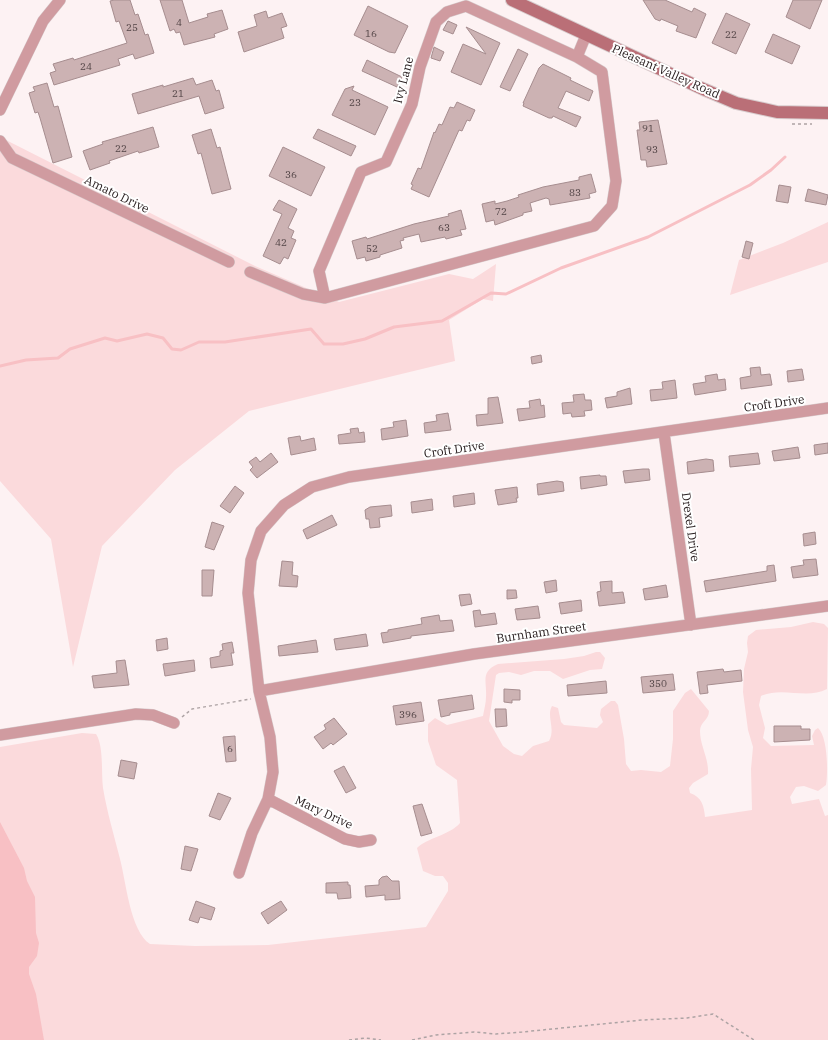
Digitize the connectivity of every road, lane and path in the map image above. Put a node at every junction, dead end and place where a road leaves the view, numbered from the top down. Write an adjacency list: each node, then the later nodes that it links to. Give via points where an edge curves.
1 (60, 0): 5 (street, via 43,21)
2 (512, 0): 3 (main road, Pleasant Valley Road)
3 (586, 35): 4 (street); 6 (main road, Pleasant Valley Road, via 736,103 777,112)
4 (577, 57): 10 (street, Ivy Lane, via 466,6 447,12 436,22 420,67 412,104 386,162 361,172 319,271); 10 (street, Ivy Lane, via 602,72 616,181 612,206 594,226)
5 (0, 110)
6 (828, 113)
7 (0, 142): 8 (street, Amato Drive, via 12,158)
8 (229, 262)
9 (250, 272): 10 (street, Ivy Lane, via 303,294)
10 (325, 298)
11 (828, 408): 12 (street, Croft Drive)
12 (664, 432): 14 (street, Drexel Drive); 15 (street, Croft Drive, via 349,477 306,490 284,505 261,531 251,560 248,593)
13 (828, 606): 14 (street, Burnham Street)
14 (691, 625): 15 (street, Burnham Street, via 474,654)
15 (259, 691): 16 (path, via 253,699 192,709); 18 (street, Croft Drive, via 272,754 273,772)
16 (174, 723): 17 (street, via 153,715 129,714)
17 (0, 735)
18 (268, 800): 19 (street, Mary Drive, via 345,839 359,842); 20 (street, Croft Drive, via 252,833)
19 (371, 840)
20 (239, 873)
21 (349, 1040): 22 (path)
22 (381, 1040)
23 (412, 1040): 24 (path, via 436,1035 509,1033 712,1014)
24 (754, 1040)

